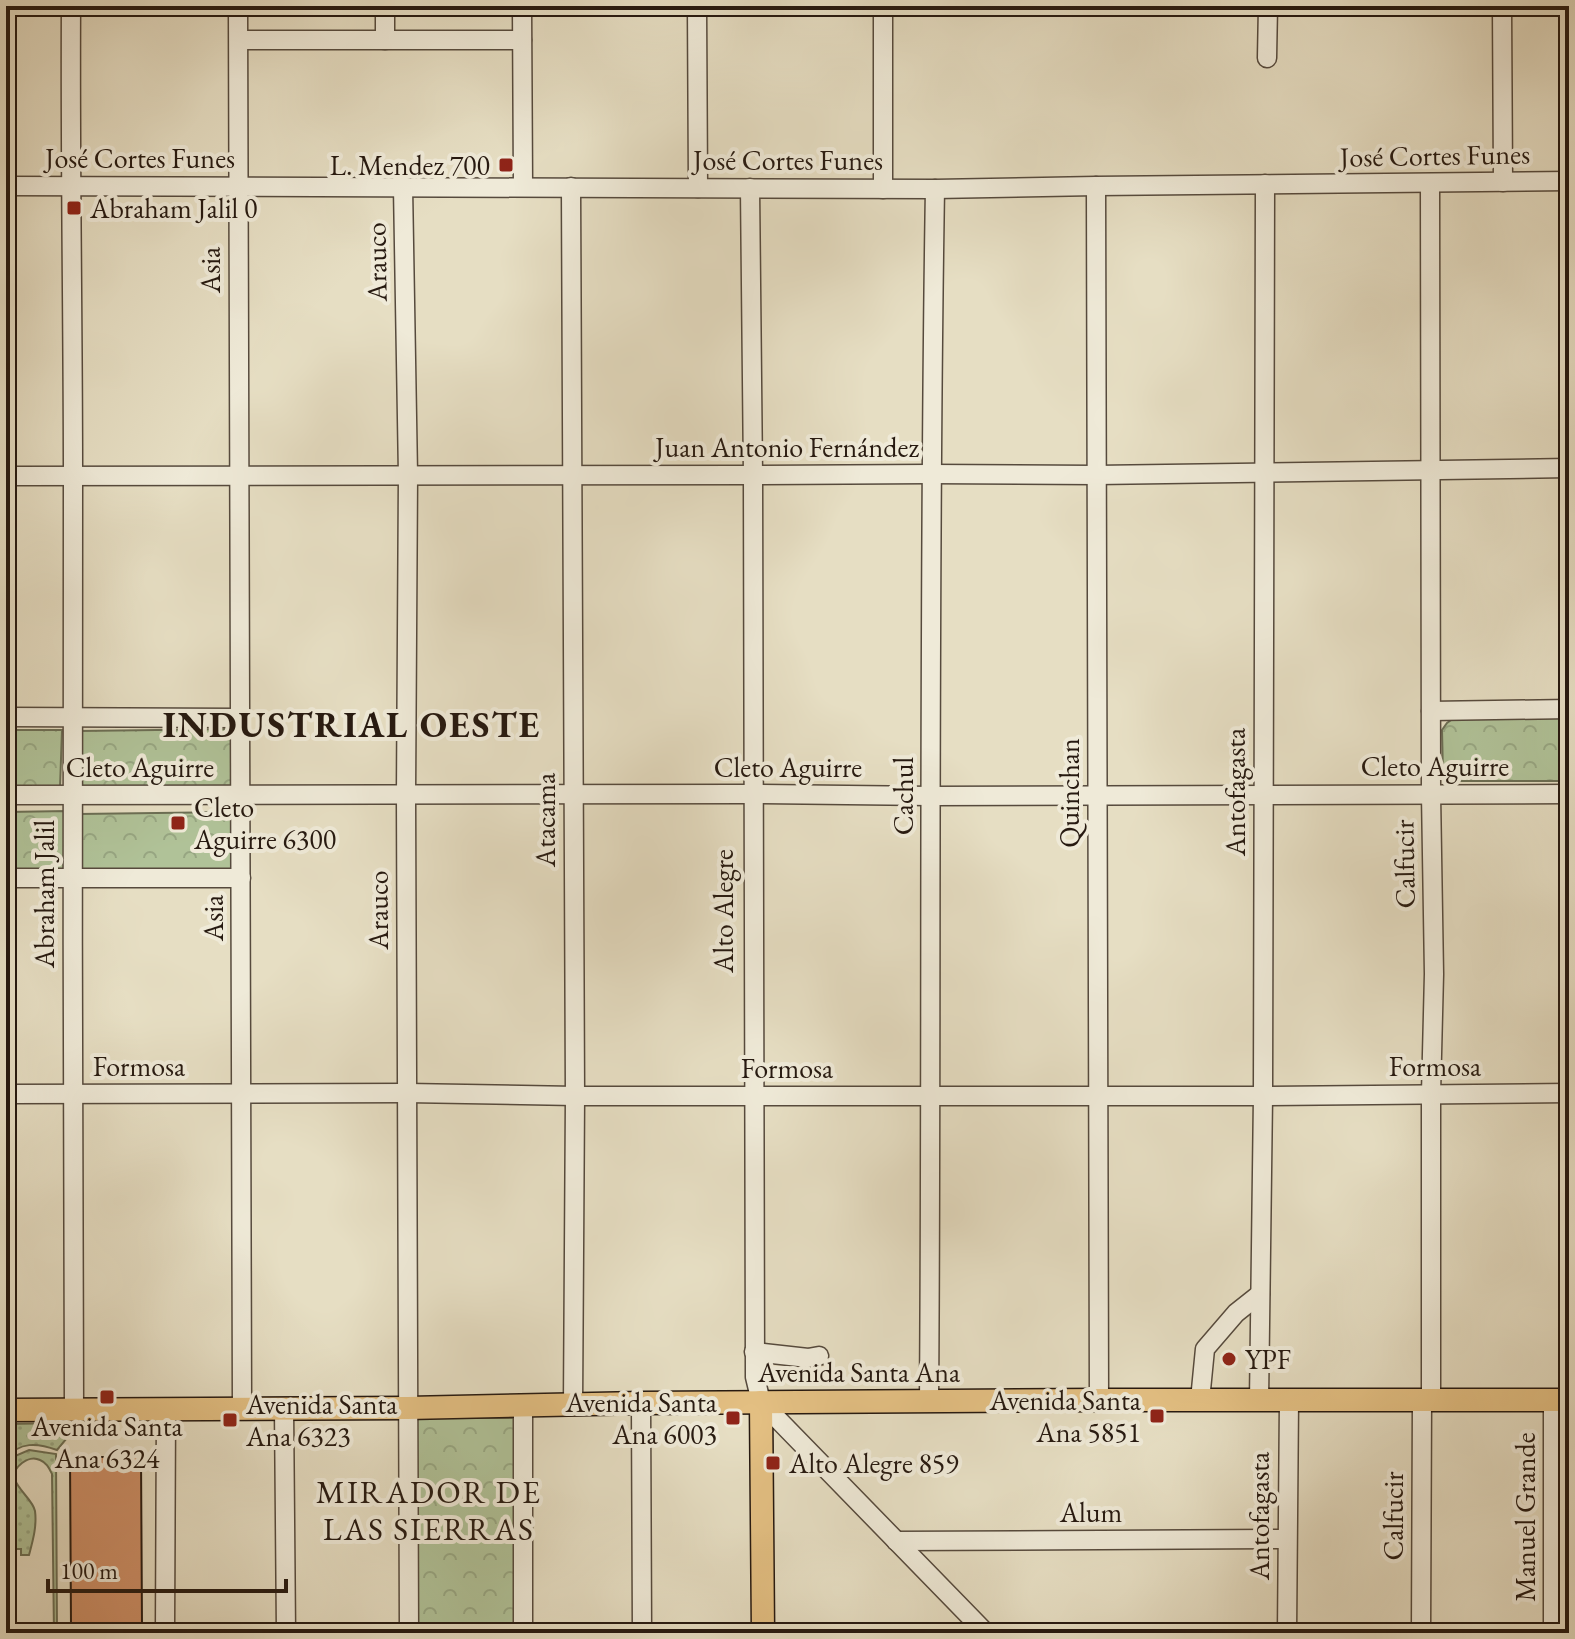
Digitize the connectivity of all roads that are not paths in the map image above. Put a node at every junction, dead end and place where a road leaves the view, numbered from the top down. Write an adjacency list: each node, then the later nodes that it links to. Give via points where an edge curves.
1 (71, 6): 18 (street, Abraham Jalil)
2 (238, 6): 9 (street, Asia)
3 (385, 6): 10 (street)
4 (522, 6): 11 (street)
5 (697, 6): 24 (street)
6 (883, 6): 26 (street)
7 (1268, 6): 12 (street)
8 (1502, 6): 14 (street)
9 (239, 40): 10 (street); 20 (street, Asia)
10 (385, 40): 11 (street)
11 (522, 40): 22 (street)
12 (1267, 58)
13 (1569, 181): 14 (street, José Cortes Funes)
14 (1503, 182): 15 (street, José Cortes Funes)
15 (1430, 183): 16 (street, José Cortes Funes); 29 (street, Calfucir)
16 (1265, 184): 19 (street, José Cortes Funes); 30 (street, Antofagasta)
17 (6, 186): 18 (street, José Cortes Funes)
18 (69, 186): 20 (street, José Cortes Funes); 32 (street, Abraham Jalil)
19 (1096, 186): 27 (street, José Cortes Funes); 37 (street, Quinchan)
20 (237, 187): 21 (street, José Cortes Funes); 33 (street, Asia)
21 (403, 187): 22 (street, José Cortes Funes); 34 (street, Arauco)
22 (523, 187): 23 (street, José Cortes Funes)
23 (571, 187): 24 (street, José Cortes Funes); 35 (street, Atacama)
24 (698, 188): 25 (street, José Cortes Funes)
25 (750, 188): 26 (street, José Cortes Funes); 36 (street, Alto Alegre)
26 (883, 189): 27 (street, José Cortes Funes)
27 (935, 189): 31 (street, Cachul)
28 (1569, 468): 29 (street, Juan Antonio Fernández)
29 (1431, 471): 30 (street, Juan Antonio Fernández); 40 (street, Calfucir)
30 (1264, 473): 37 (street, Juan Antonio Fernández); 46 (street, Antofagasta)
31 (930, 474): 36 (street, Juan Antonio Fernández); 37 (street, Juan Antonio Fernández); 53 (street, Cachul)
32 (73, 475): 33 (street, Juan Antonio Fernández); 38 (street, Juan Antonio Fernández); 42 (street, Abraham Jalil)
33 (239, 475): 34 (street, Juan Antonio Fernández); 43 (street, Asia)
34 (408, 475): 35 (street, Juan Antonio Fernández); 51 (street, Arauco)
35 (573, 475): 36 (street, Juan Antonio Fernández); 52 (street, Atacama)
36 (753, 475): 45 (street, Alto Alegre)
37 (1096, 475): 54 (street, Quinchan)
38 (6, 476)
39 (1569, 709): 40 (street)
40 (1431, 711): 47 (street, Calfucir)
41 (6, 717): 42 (street, Cleto Aguirre)
42 (71, 717): 43 (street, Cleto Aguirre); 44 (street, Abraham Jalil)
43 (240, 718): 50 (street, Asia)
44 (72, 794): 49 (street, Cleto Aguirre); 50 (street, Cleto Aguirre); 56 (street, Abraham Jalil)
45 (753, 794): 52 (street, Cleto Aguirre); 53 (street, Cleto Aguirre); 67 (street, Alto Alegre)
46 (1263, 794): 47 (street, Cleto Aguirre); 54 (street, Cleto Aguirre); 68 (street, Antofagasta)
47 (1431, 794): 48 (street, Cleto Aguirre); 63 (street, Calfucir)
48 (1569, 794)
49 (6, 795)
50 (241, 795): 51 (street, Cleto Aguirre); 57 (street, Asia)
51 (406, 795): 52 (street, Cleto Aguirre); 59 (street, Arauco)
52 (573, 795): 66 (street, Atacama)
53 (931, 796): 54 (street, Cleto Aguirre); 64 (street, Cachul)
54 (1097, 796): 65 (street, Quinchan)
55 (6, 878): 56 (street)
56 (72, 878): 57 (street); 62 (street, Abraham Jalil)
57 (241, 878): 58 (street, Asia)
58 (242, 1093): 59 (street, Formosa); 62 (street, Formosa); 83 (street, Asia)
59 (407, 1093): 66 (street, Formosa); 85 (street, Arauco)
60 (1569, 1093): 63 (street, Formosa)
61 (6, 1094): 62 (street, Formosa)
62 (73, 1094): 88 (street, Abraham Jalil)
63 (1431, 1094): 68 (street, Formosa); 75 (street, Calfucir)
64 (931, 1095): 65 (street, Formosa); 67 (street, Formosa); 79 (street, Cachul)
65 (1098, 1095): 68 (street, Formosa); 72 (street, Quinchan)
66 (575, 1096): 67 (street, Formosa); 81 (street, Atacama)
67 (753, 1096): 70 (street, Alto Alegre)
68 (1263, 1096): 69 (street, Antofagasta)
69 (1260, 1294): 73 (street, via 1205,1349); 77 (street, Antofagasta)
70 (754, 1352): 71 (street); 78 (street, Alto Alegre)
71 (819, 1356)
72 (1099, 1400): 73 (main road, Avenida Santa Ana); 79 (main road, Avenida Santa Ana)
73 (1200, 1400): 77 (main road, Avenida Santa Ana)
74 (1289, 1400): 75 (main road, Avenida Santa Ana); 77 (main road, Avenida Santa Ana); 90 (street, Antofagasta)
75 (1426, 1400): 76 (main road, Avenida Santa Ana); 100 (street, Calfucir)
76 (1561, 1400): 89 (street, Manuel Grande)
77 (1259, 1401)
78 (761, 1402): 79 (main road, Avenida Santa Ana); 80 (main road, Avenida Santa Ana); 91 (street); 97 (main road, Alto Alegre)
79 (929, 1402)
80 (641, 1403): 81 (main road, Avenida Santa Ana); 96 (street)
81 (573, 1405): 82 (main road, Avenida Santa Ana)
82 (523, 1406): 85 (main road, Avenida Santa Ana); 95 (street)
83 (242, 1408): 84 (main road, Avenida Santa Ana); 86 (main road, Avenida Santa Ana)
84 (284, 1408): 85 (main road, Avenida Santa Ana); 93 (street)
85 (408, 1408): 94 (street, Arauco)
86 (166, 1409): 88 (main road, Avenida Santa Ana); 92 (street)
87 (6, 1410): 88 (main road, Avenida Santa Ana)
88 (74, 1410)
89 (1561, 1526): 101 (street, Manuel Grande)
90 (1287, 1539): 91 (street, Alum); 99 (street, Antofagasta)
91 (896, 1541): 98 (street)
92 (165, 1633)
93 (286, 1633)
94 (409, 1633)
95 (523, 1633)
96 (642, 1633)
97 (763, 1633)
98 (986, 1633)
99 (1287, 1633)
100 (1421, 1633)
101 (1553, 1633)

